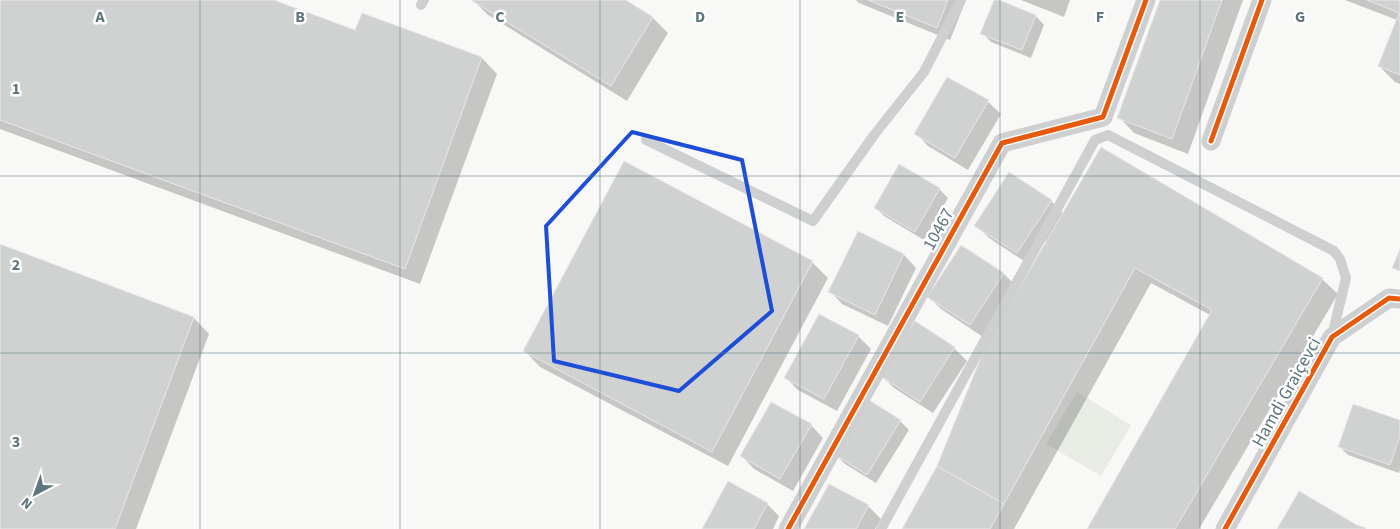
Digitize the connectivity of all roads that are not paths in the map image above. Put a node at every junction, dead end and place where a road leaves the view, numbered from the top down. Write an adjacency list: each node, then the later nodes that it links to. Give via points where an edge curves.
1 (961, 0): 4 (lane, via 924,72 813,221)
2 (1146, 0): 8 (street, 10467, via 1103,117 1002,143)
3 (1262, 0): 5 (street)
4 (646, 140)
5 (1211, 141)
6 (1400, 299): 7 (street, Hamdi Graiçevci, via 1389,298)
7 (1332, 337): 9 (lane, via 1346,278 1334,251 1108,135 1095,140); 10 (street, Hamdi Graiçevci)
8 (788, 529)
9 (881, 529)
10 (1225, 529)

